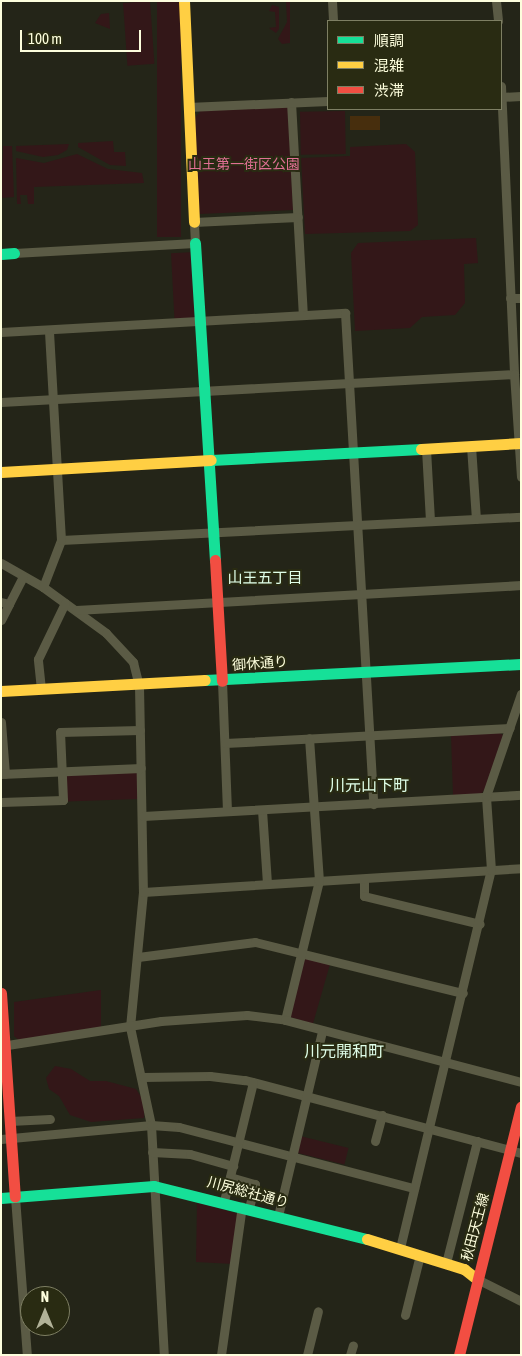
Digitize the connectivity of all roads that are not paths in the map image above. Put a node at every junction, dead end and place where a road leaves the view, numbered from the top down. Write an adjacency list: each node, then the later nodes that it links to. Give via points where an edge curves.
1 (184, 1): 10 (street)
2 (332, 1): 4 (street)
3 (496, 1): 5 (street)
4 (333, 20)
5 (498, 20)
6 (521, 96): 7 (street)
7 (502, 97)
8 (327, 101): 9 (street)
9 (291, 102): 10 (street); 12 (street)
10 (188, 107): 13 (street)
11 (502, 110): 17 (street)
12 (298, 217): 13 (street); 19 (street)
13 (194, 222): 14 (street)
14 (195, 243): 15 (street); 20 (street)
15 (14, 253): 16 (street)
16 (1, 254)
17 (510, 298): 18 (street); 23 (street)
18 (521, 298)
19 (303, 316): 20 (street); 24 (street, via 345,313)
20 (200, 322): 21 (street); 25 (street)
21 (48, 331): 22 (street); 26 (street)
22 (1, 332)
23 (514, 374): 24 (street); 28 (street)
24 (350, 384): 25 (street); 31 (street)
25 (204, 392): 26 (street); 32 (street)
26 (52, 400): 27 (street); 33 (street)
27 (1, 402)
28 (520, 444): 29 (street); 35 (street)
29 (471, 446): 30 (street); 37 (street)
30 (426, 449): 31 (street); 38 (street)
31 (354, 453): 32 (street); 39 (street)
32 (208, 461): 33 (street); 40 (street)
33 (56, 469): 34 (street); 41 (street)
34 (1, 472)
35 (521, 478)
36 (521, 517): 37 (street)
37 (476, 519): 38 (street)
38 (430, 521): 39 (street)
39 (358, 526): 40 (street); 46 (street)
40 (212, 534): 41 (street); 49 (street)
41 (61, 540): 45 (street)
42 (1, 563): 43 (street)
43 (23, 576): 45 (street); 48 (street)
44 (521, 585): 46 (street)
45 (43, 587): 47 (street)
46 (361, 594): 49 (street); 53 (street)
47 (65, 602): 50 (street); 56 (street, via 38,659)
48 (5, 603): 51 (street)
49 (216, 604): 50 (street); 54 (street)
50 (76, 610): 55 (street, via 106,633 133,662)
51 (1, 620)
52 (521, 664): 53 (street, 御休通り)
53 (366, 672): 54 (street, 御休通り); 62 (street)
54 (222, 681): 55 (street, 御休通り); 64 (street)
55 (139, 686): 56 (street, 御休通り); 61 (street)
56 (40, 689): 57 (street, 御休通り)
57 (1, 691)
58 (521, 694): 60 (street)
59 (1, 722): 67 (street)
60 (510, 728): 62 (street); 69 (street)
61 (140, 730): 65 (street); 66 (street, via 60,732)
62 (370, 735): 63 (street); 71 (street)
63 (309, 738): 64 (street); 72 (street)
64 (225, 743): 74 (street)
65 (141, 768): 66 (street); 75 (street)
66 (62, 771): 67 (street); 70 (street, via 63,800)
67 (3, 774)
68 (521, 795): 69 (street)
69 (486, 796): 71 (street); 77 (street)
70 (1, 802)
71 (373, 804): 72 (street)
72 (312, 807): 73 (street); 79 (street)
73 (262, 810): 74 (street); 80 (street)
74 (227, 811): 75 (street)
75 (143, 816): 81 (street)
76 (521, 868): 77 (street)
77 (491, 870): 78 (street); 82 (street)
78 (364, 879): 79 (street); 82 (street, via 364,896)
79 (319, 881): 80 (street); 83 (street)
80 (267, 884): 81 (street)
81 (143, 892): 84 (street)
82 (480, 924): 86 (street)
83 (302, 952): 84 (street, via 255,942); 86 (street); 87 (street)
84 (138, 957): 88 (street)
85 (1, 993): 90 (street)
86 (463, 993): 91 (street)
87 (285, 1020): 88 (street, via 247,1015 215,1016); 89 (street)
88 (130, 1027): 90 (street); 92 (street)
89 (322, 1031): 91 (street); 95 (street)
90 (3, 1046): 99 (street)
91 (445, 1064): 94 (street); 101 (street)
92 (143, 1077): 93 (street, via 210,1076); 100 (street)
93 (253, 1082): 95 (street); 105 (street)
94 (521, 1082)
95 (306, 1096): 97 (street); 108 (street)
96 (521, 1107): 107 (street, 秋田天王線)
97 (382, 1115): 101 (street); 104 (street)
98 (50, 1119): 99 (street)
99 (10, 1121): 102 (street)
100 (151, 1125): 102 (street); 105 (street, via 179,1127); 106 (street)
101 (429, 1127): 103 (street); 112 (street)
102 (6, 1138): 113 (street)
103 (477, 1141): 107 (street); 120 (street)
104 (375, 1142)
105 (239, 1143): 108 (street); 109 (street)
106 (152, 1152): 109 (street, via 190,1154); 111 (street)
107 (516, 1152): 121 (street, 秋田天王線)
108 (292, 1157): 112 (street); 117 (street)
109 (233, 1166): 110 (street)
110 (230, 1178): 115 (street); 116 (street, via 255,1184)
111 (154, 1186): 113 (street, 川尻総社通り); 115 (street, 川尻総社通り); 127 (street)
112 (414, 1188): 118 (street)
113 (15, 1197): 114 (street, 川尻総社通り); 126 (street)
114 (1, 1198)
115 (224, 1201): 116 (street, 川尻総社通り)
116 (246, 1207): 117 (street, 川尻総社通り); 128 (street)
117 (278, 1216): 118 (street, 川尻総社通り)
118 (400, 1248): 119 (street, 川尻総社通り)
119 (420, 1255): 120 (street, 川尻総社通り); 124 (street)
120 (446, 1263): 121 (street, 川尻総社通り, via 464,1269)
121 (478, 1279): 122 (street); 131 (street, 秋田天王線)
122 (521, 1301)
123 (318, 1311): 129 (street)
124 (405, 1315)
125 (352, 1345): 130 (street)
126 (27, 1355)
127 (164, 1355)
128 (221, 1355)
129 (307, 1355)
130 (350, 1355)
131 (459, 1355)

